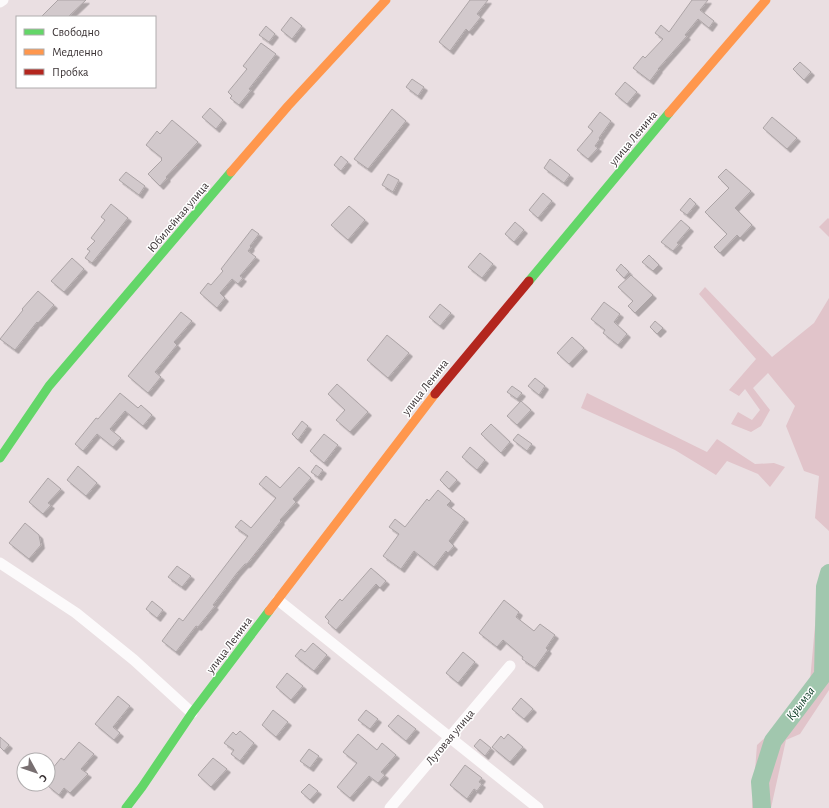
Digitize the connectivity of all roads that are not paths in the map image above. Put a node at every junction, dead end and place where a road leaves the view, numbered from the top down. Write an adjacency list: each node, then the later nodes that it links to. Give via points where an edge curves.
1 (2, 0): 4 (street)
2 (386, 0): 5 (street, Юбилейная улица, via 288,106 49,386)
3 (766, 0): 7 (street, улица Ленина, via 441,386)
4 (0, 2)
5 (0, 458)
6 (0, 563): 9 (street, via 76,613 134,660)
7 (278, 600): 9 (street, улица Ленина); 10 (street)
8 (510, 666): 10 (street, Луговая улица)
9 (192, 713): 11 (street, улица Ленина)
10 (449, 738): 12 (street, Луговая улица); 13 (street)
11 (126, 808)
12 (390, 808)
13 (537, 808)

